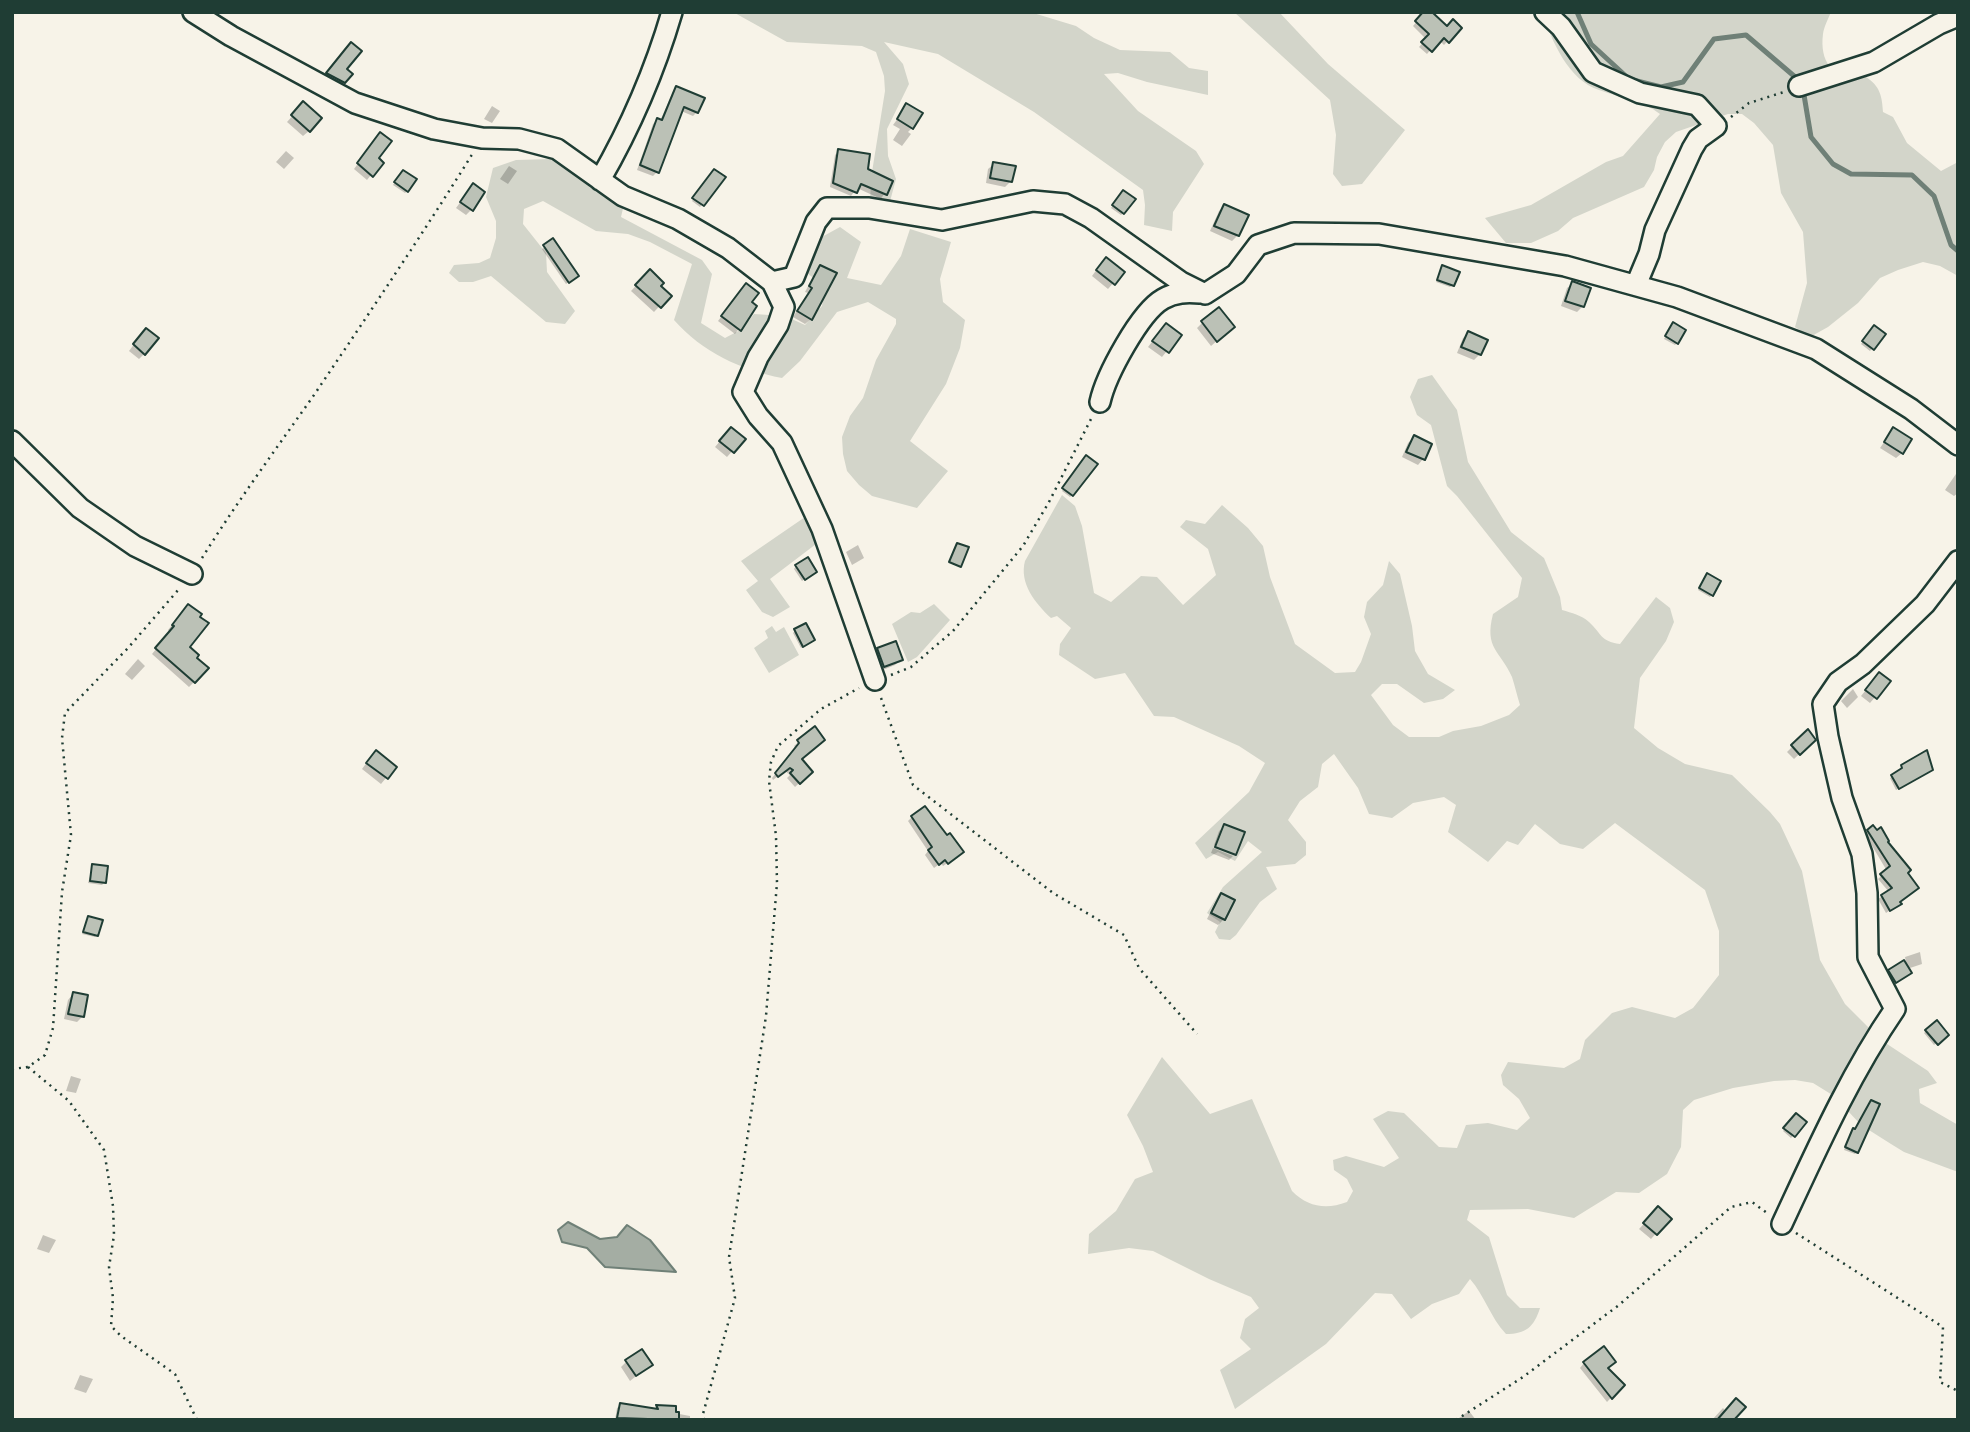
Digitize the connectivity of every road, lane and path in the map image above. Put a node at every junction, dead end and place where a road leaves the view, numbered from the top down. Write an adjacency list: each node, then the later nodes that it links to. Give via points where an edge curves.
1 (192, 12): 7 (street, via 355,103 434,129)
2 (672, 12): 8 (street, via 654,65)
3 (1545, 12): 6 (street, via 1593,72 1640,93 1697,105)
4 (1958, 16): 5 (street, via 1874,62)
5 (1799, 86): 6 (path, via 1749,103)
6 (1716, 126): 10 (street, via 1692,149)
7 (482, 138): 8 (street, via 519,139 557,149); 16 (path)
8 (600, 180): 9 (street, via 623,197 678,219 728,248)
9 (772, 282): 11 (street, via 794,277 816,222 827,208 869,208 942,220 1033,201 1065,204 1091,218 1165,272); 17 (street, via 784,307 743,392 782,443 822,529)
10 (1636, 285): 11 (street, via 1565,266 1379,234 1294,233 1258,245 1236,274); 14 (street, via 1816,349 1911,409)
11 (1205, 294): 12 (street, via 1186,292 1156,303 1123,349)
12 (1100, 402): 17 (path, via 1023,546 953,631 911,667)
13 (12, 441): 16 (street, via 80,508 135,545)
14 (1958, 445)
15 (1958, 561): 21 (street, via 1925,604 1838,682 1823,704 1842,798 1862,854 1868,957 1895,1009 1843,1096)
16 (192, 573): 19 (path, via 65,713 62,738 71,835 62,892 53,1028 45,1055)
17 (875, 680): 18 (path, via 913,785 1052,893 1124,935 1139,968); 24 (path, via 821,709 778,746 771,762 777,883 766,1016 729,1257 735,1298)
18 (1197, 1034)
19 (27, 1067): 20 (path); 23 (path, via 69,1101 104,1150 114,1225 108,1267 111,1326 175,1374)
20 (12, 1069)
21 (1782, 1224): 22 (path, via 1943,1326 1940,1381); 25 (path, via 1752,1202 1731,1207 1619,1305)
22 (1958, 1391)
23 (197, 1420)
24 (704, 1420)
25 (1456, 1420)

